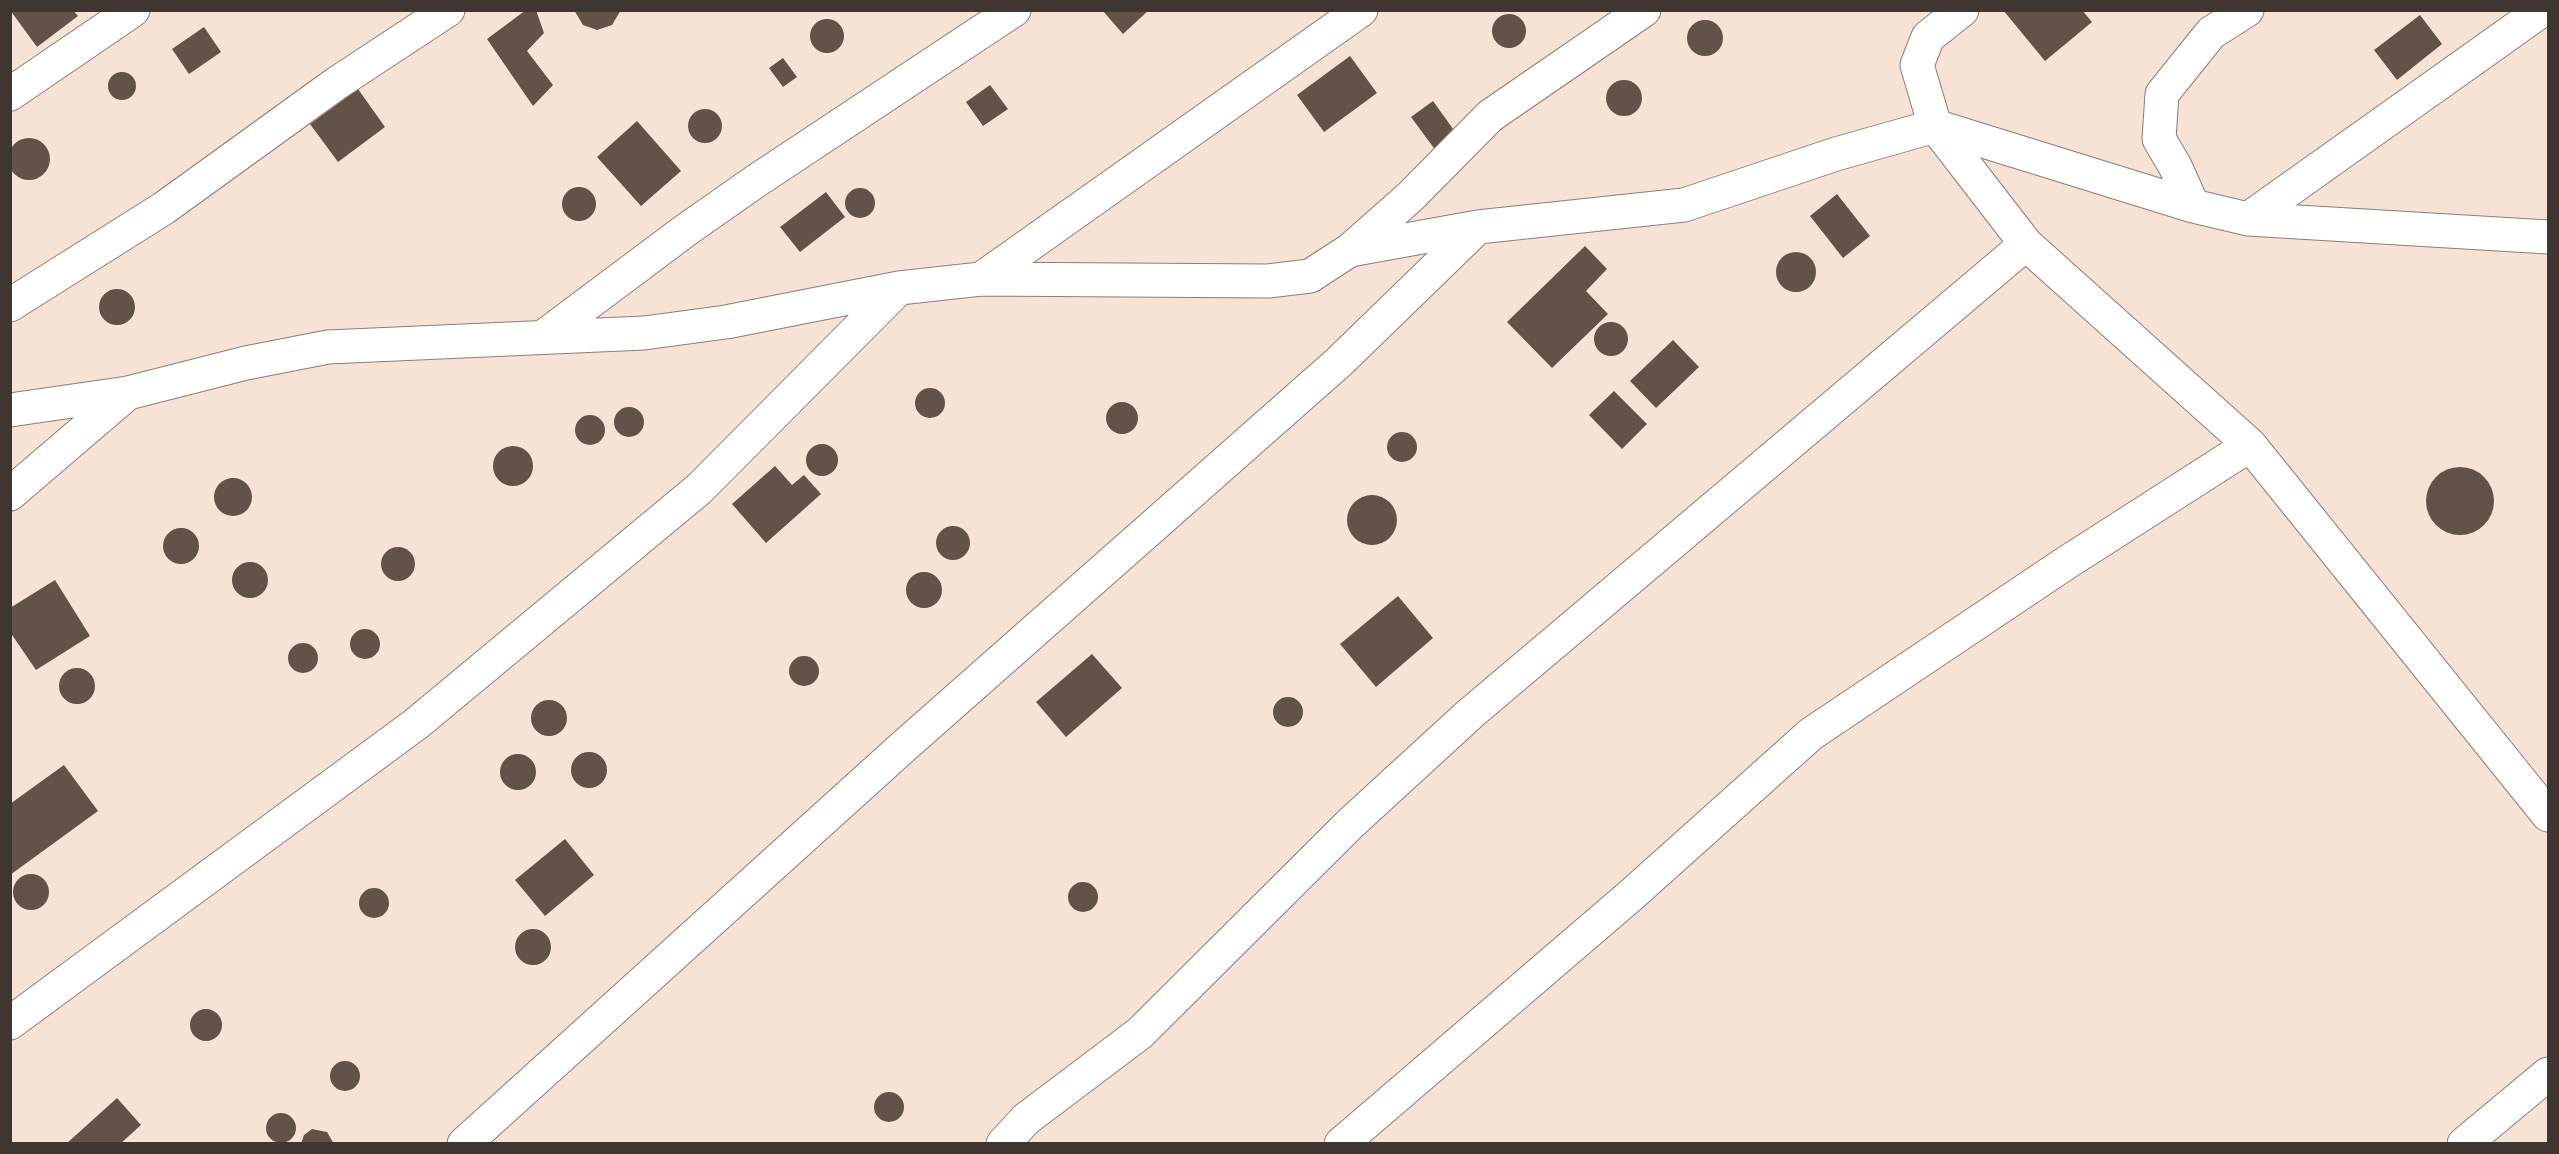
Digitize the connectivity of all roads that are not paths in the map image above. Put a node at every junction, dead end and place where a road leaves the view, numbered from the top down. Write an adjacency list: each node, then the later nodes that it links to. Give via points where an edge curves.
1 (133, 10): 9 (street)
2 (447, 10): 19 (street, via 337,83 164,208)
3 (1014, 10): 20 (street, via 739,193)
4 (1361, 10): 17 (street)
5 (1644, 10): 16 (street, via 1490,116 1411,196)
6 (1962, 10): 10 (street, via 1928,37 1917,65)
7 (2247, 10): 11 (street, via 2211,33 2162,94 2158,139)
8 (2542, 10): 12 (street)
9 (10, 94)
10 (1935, 126): 11 (street); 13 (street, via 1836,154 1684,205); 15 (street)
11 (2193, 206): 12 (street)
12 (2248, 219): 14 (street)
13 (1478, 227): 16 (street); 28 (street, via 1339,362 903,747)
14 (2548, 237)
15 (2026, 243): 23 (street); 29 (street, via 1471,713 1343,830 1140,1033 1026,1119)
16 (1350, 250): 17 (street, via 1310,276 1268,281)
17 (981, 279): 18 (street)
18 (899, 288): 20 (street, via 726,322 644,333); 26 (street, via 699,489 416,724)
19 (10, 305)
20 (541, 338): 21 (street, via 328,347)
21 (128, 393): 22 (street); 24 (street)
22 (10, 410)
23 (2250, 445): 25 (street); 30 (street, via 1810,734 1629,897)
24 (10, 494)
25 (2548, 815)
26 (10, 1023)
27 (2548, 1074): 31 (street)
28 (464, 1143)
29 (1003, 1143)
30 (1341, 1143)
31 (2464, 1143)

